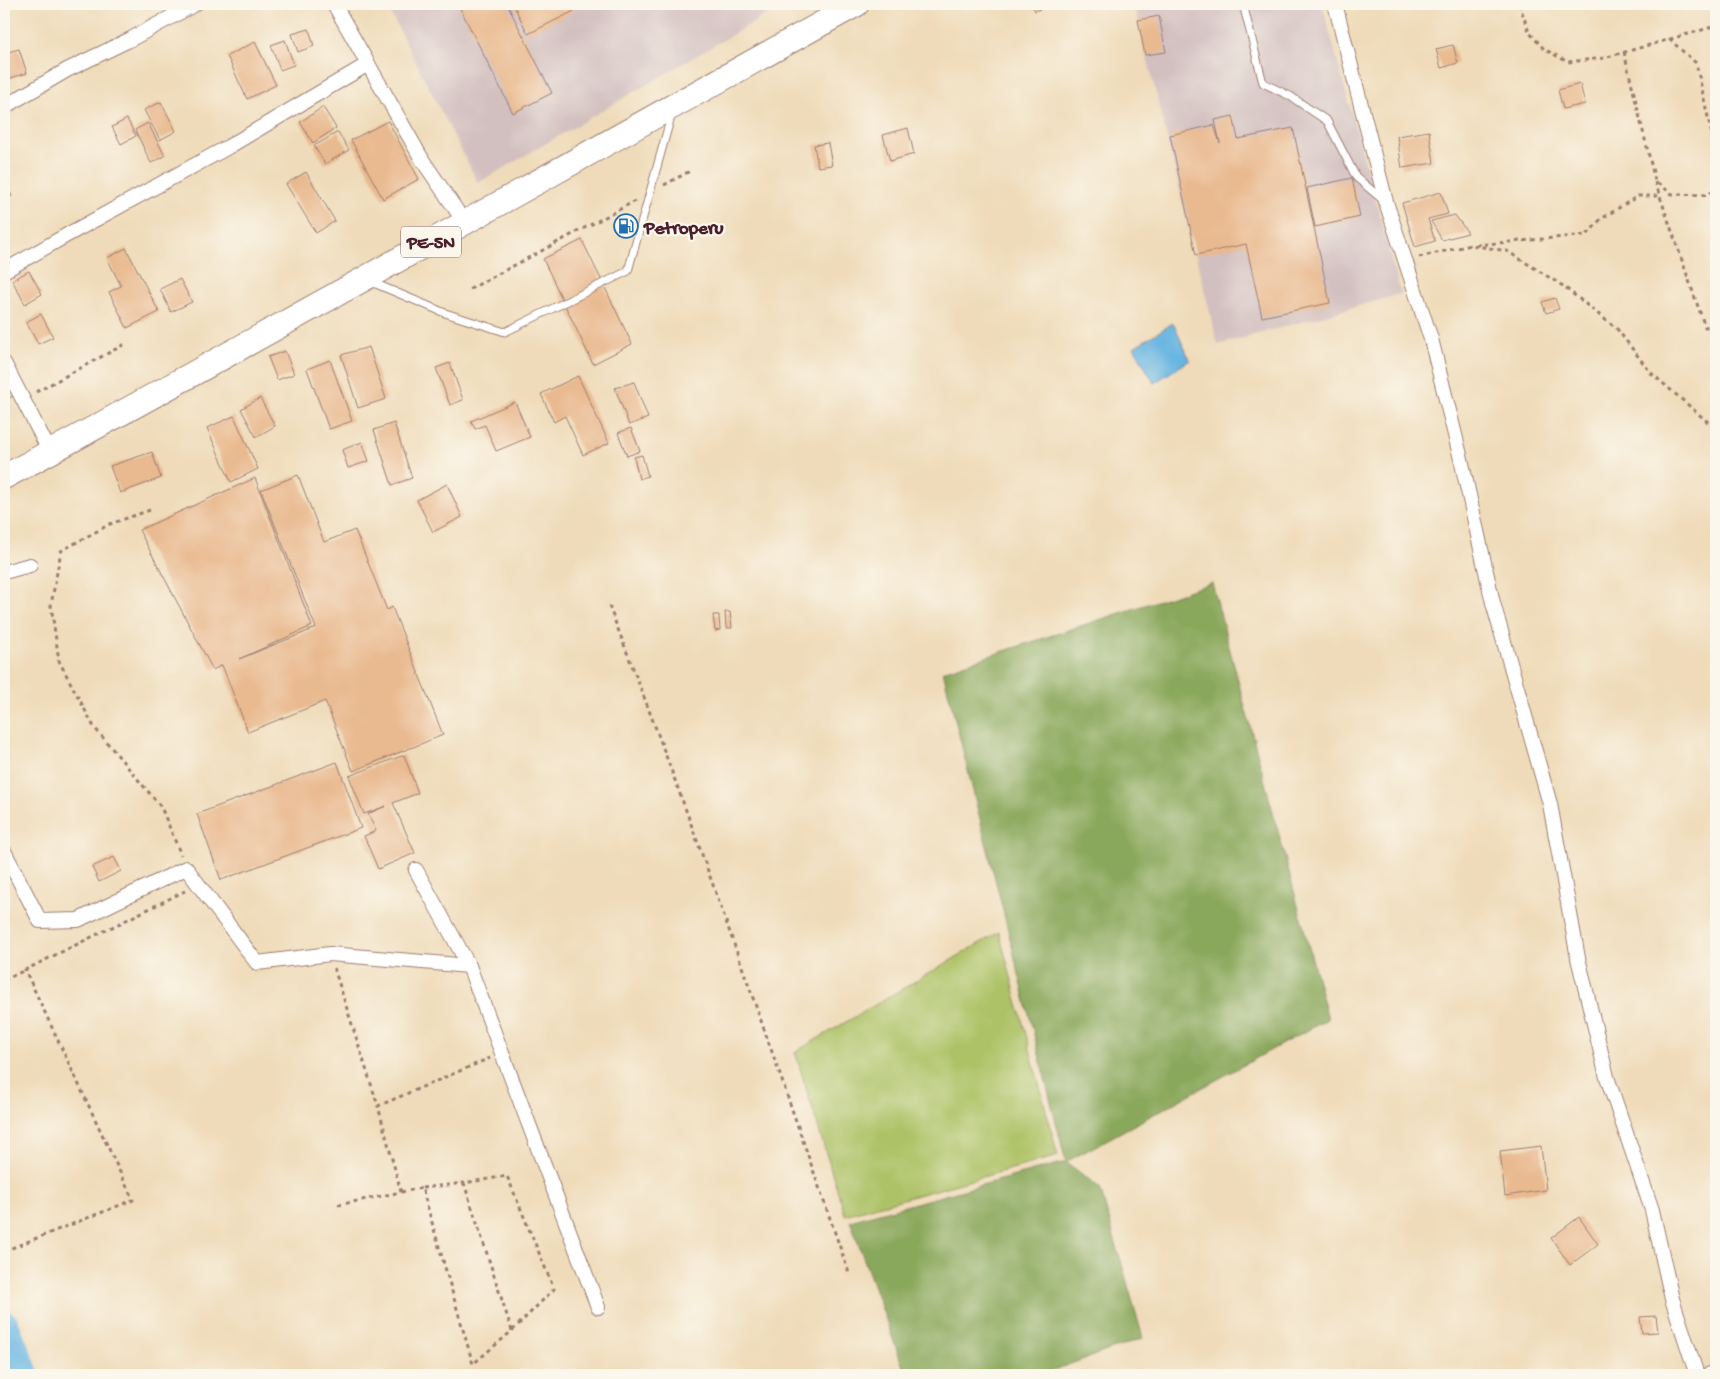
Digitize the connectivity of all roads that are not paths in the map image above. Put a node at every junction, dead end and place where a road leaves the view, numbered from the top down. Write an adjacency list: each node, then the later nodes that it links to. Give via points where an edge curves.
1 (194, 4): 8 (street, via 67,70)
2 (334, 4): 6 (street)
3 (857, 4): 7 (highway, PE-5N)
4 (1243, 4): 9 (lane, via 1263,83 1290,96 1327,121 1356,177)
5 (1335, 4): 9 (street)
6 (368, 64): 10 (street, via 423,161); 11 (street, via 228,147)
7 (674, 105): 10 (highway, PE-5N); 12 (lane, via 628,271 504,332)
8 (4, 107)
9 (1386, 202): 23 (street, via 1431,338 1493,603 1550,804 1578,958 1607,1077 1652,1210 1672,1299)
10 (465, 223): 12 (highway, PE-5N)
11 (4, 271)
12 (364, 279): 14 (highway, PE-5N)
13 (4, 364): 14 (street)
14 (50, 452): 15 (highway, PE-5N)
15 (4, 477)
16 (30, 565): 17 (street)
17 (4, 572)
18 (4, 851): 20 (street, via 40,921 78,920 186,868 257,963 330,954)
19 (416, 870): 20 (street)
20 (469, 966): 21 (street)
21 (598, 1307)
22 (1716, 1372): 24 (street)
23 (1697, 1375)
24 (1708, 1375)

